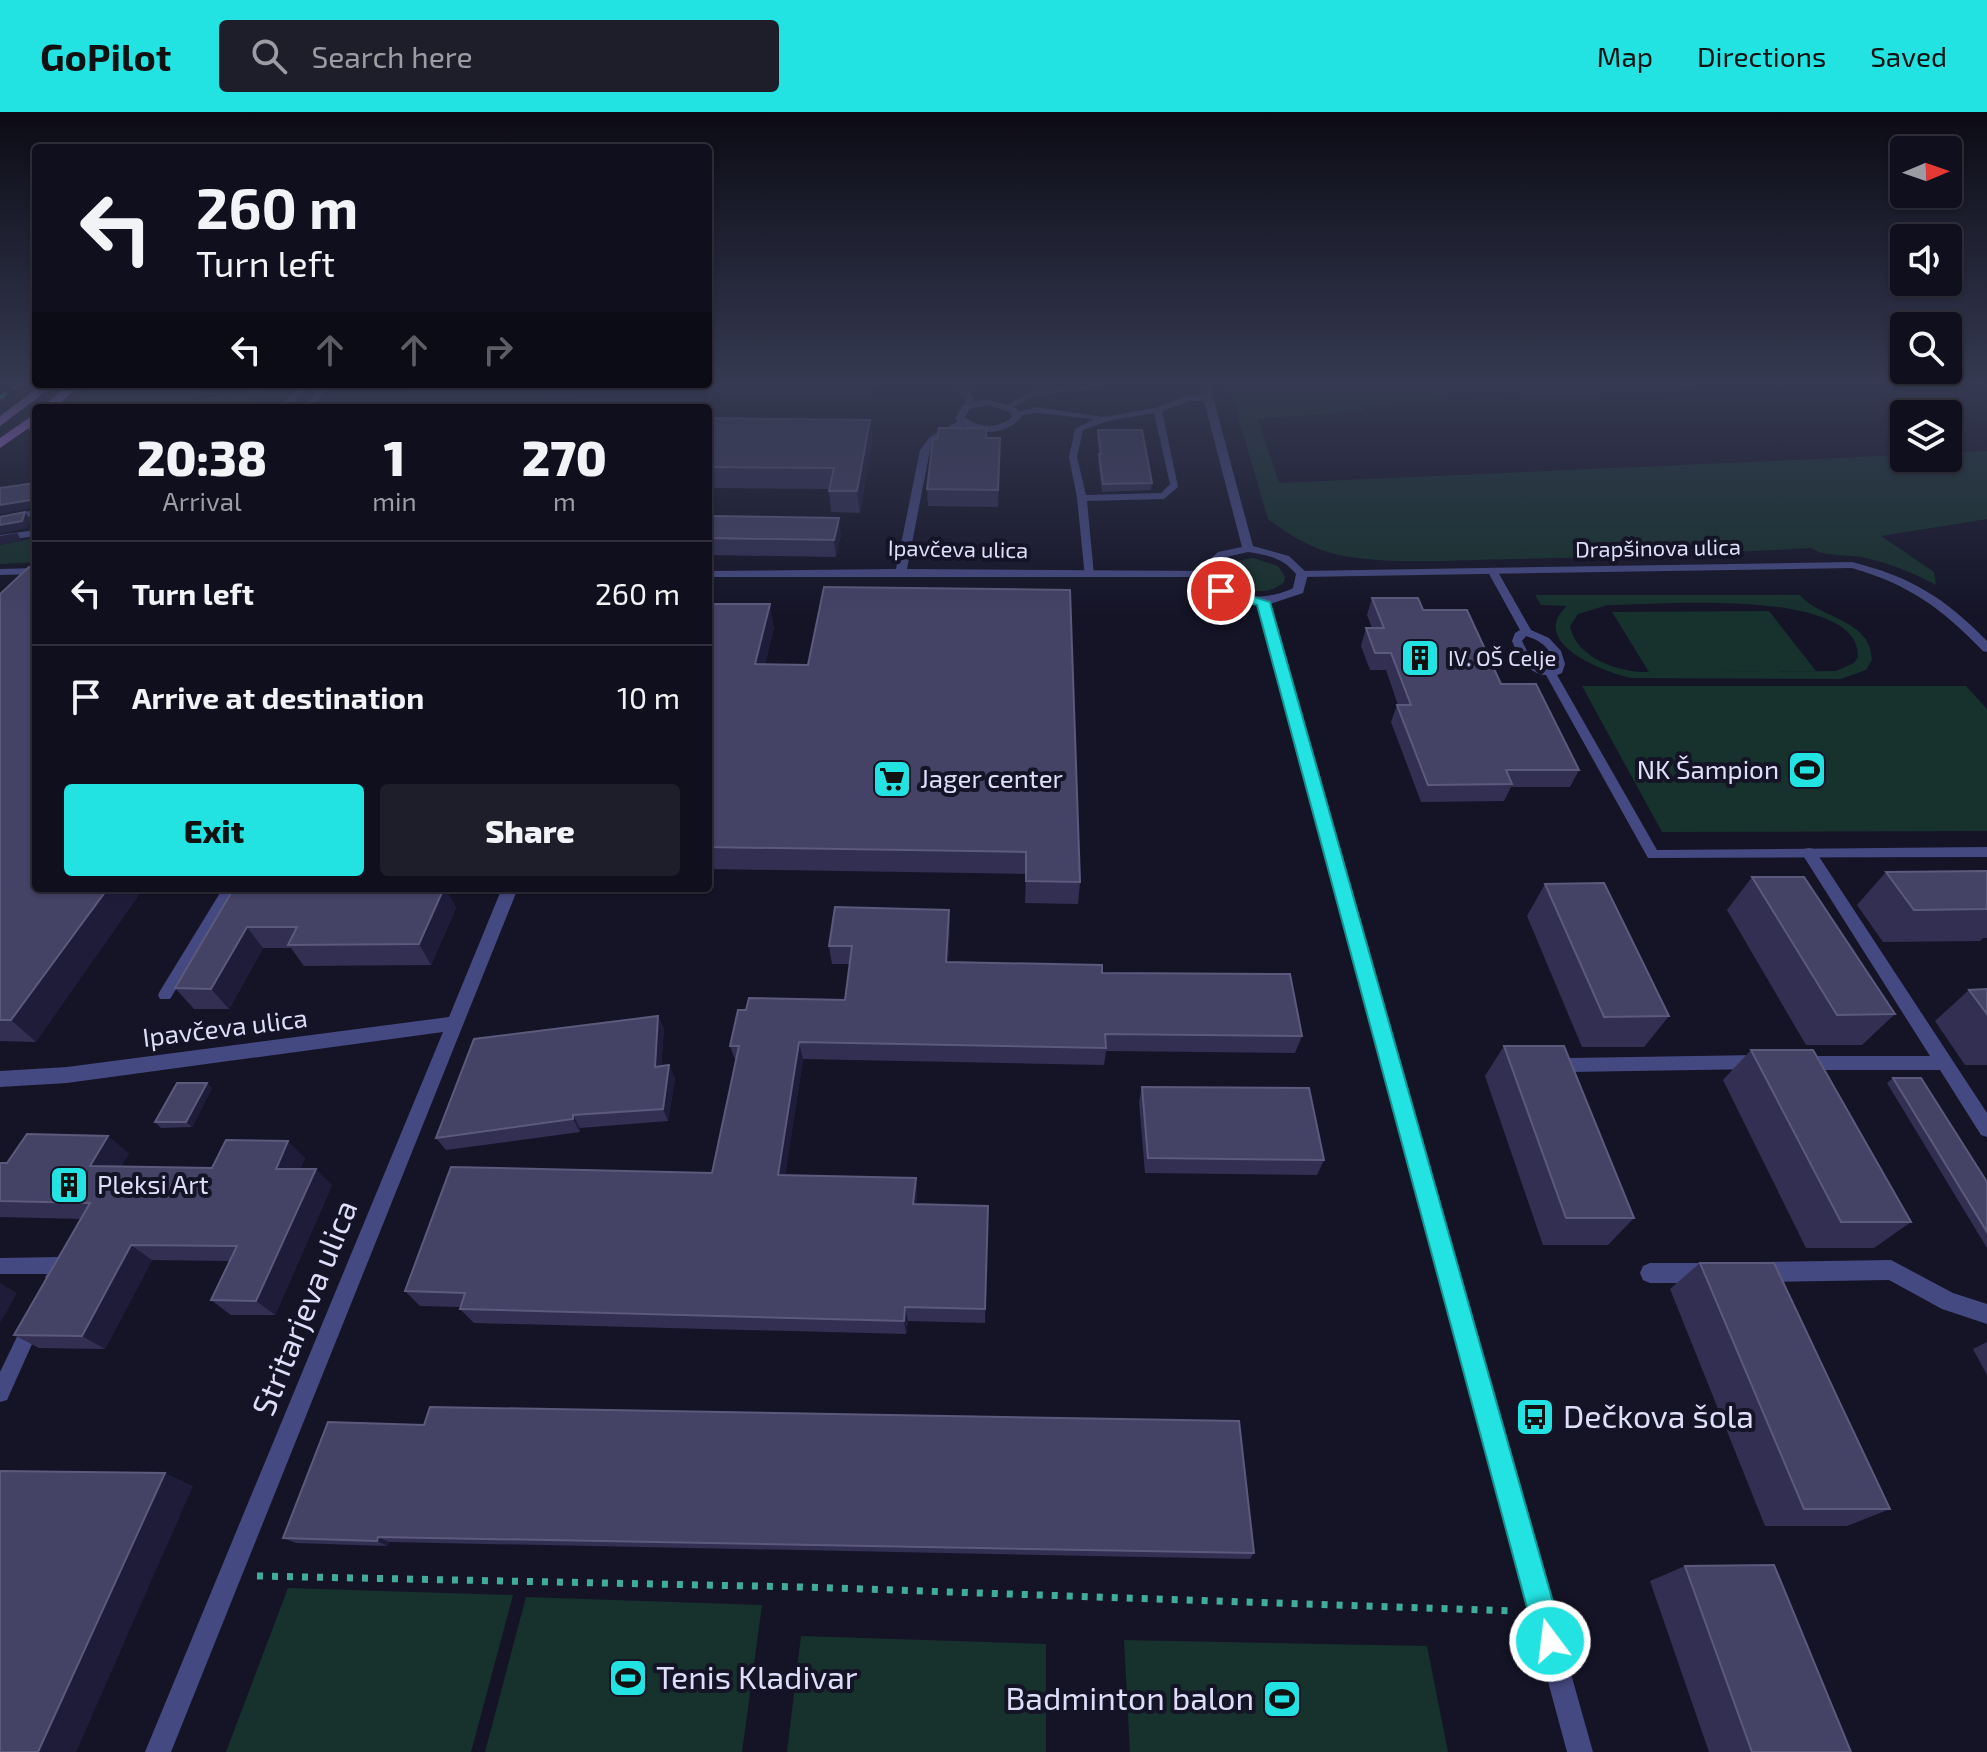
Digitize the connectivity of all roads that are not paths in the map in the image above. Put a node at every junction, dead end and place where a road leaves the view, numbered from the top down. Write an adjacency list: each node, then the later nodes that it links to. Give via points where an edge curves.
1 (923, 463): 13 (street)
2 (1074, 463): 5 (lane)
3 (1170, 463): 5 (lane, via 1175,485 1164,496)
4 (1226, 463): 10 (street)
5 (1082, 498): 17 (lane)
6 (32, 514): 7 (lane)
7 (0, 519)
8 (32, 534): 9 (lane)
9 (0, 538)
10 (1248, 549): 16 (street, via 1276,553); 18 (street, via 1222,554 1208,567)
11 (32, 571): 12 (street)
12 (0, 572)
13 (901, 572): 15 (street, Ipavčeva ulica); 17 (street, Ipavčeva ulica)
14 (1493, 572): 16 (street, Drapšinova ulica); 20 (lane); 21 (street, Drapšinova ulica, via 1852,565 1922,589)
15 (712, 574)
16 (1302, 574): 19 (street, via 1299,590)
17 (1089, 575): 18 (street, Ipavčeva ulica)
18 (1208, 575): 19 (street, via 1233,597)
19 (1263, 602): 38 (street)
20 (1527, 632): 22 (lane, via 1541,636 1556,652 1560,668); 22 (lane, via 1517,639 1522,655)
21 (1987, 647)
22 (1551, 674): 24 (lane, via 1653,855)
23 (1987, 852): 24 (lane)
24 (1809, 853): 29 (street)
25 (228, 892): 27 (lane)
26 (508, 892): 28 (street, Stritarjeva ulica)
27 (165, 995)
28 (456, 1023): 31 (street, Ipavčeva ulica, via 67,1075); 37 (street, Stritarjeva ulica)
29 (1943, 1063): 30 (street); 32 (street)
30 (1569, 1065)
31 (0, 1079)
32 (1987, 1129)
33 (0, 1266): 36 (lane, via 59,1265)
34 (1650, 1273): 35 (street, via 1891,1270 1949,1302)
35 (1987, 1314)
36 (0, 1393)
37 (158, 1752)
38 (1580, 1752)

